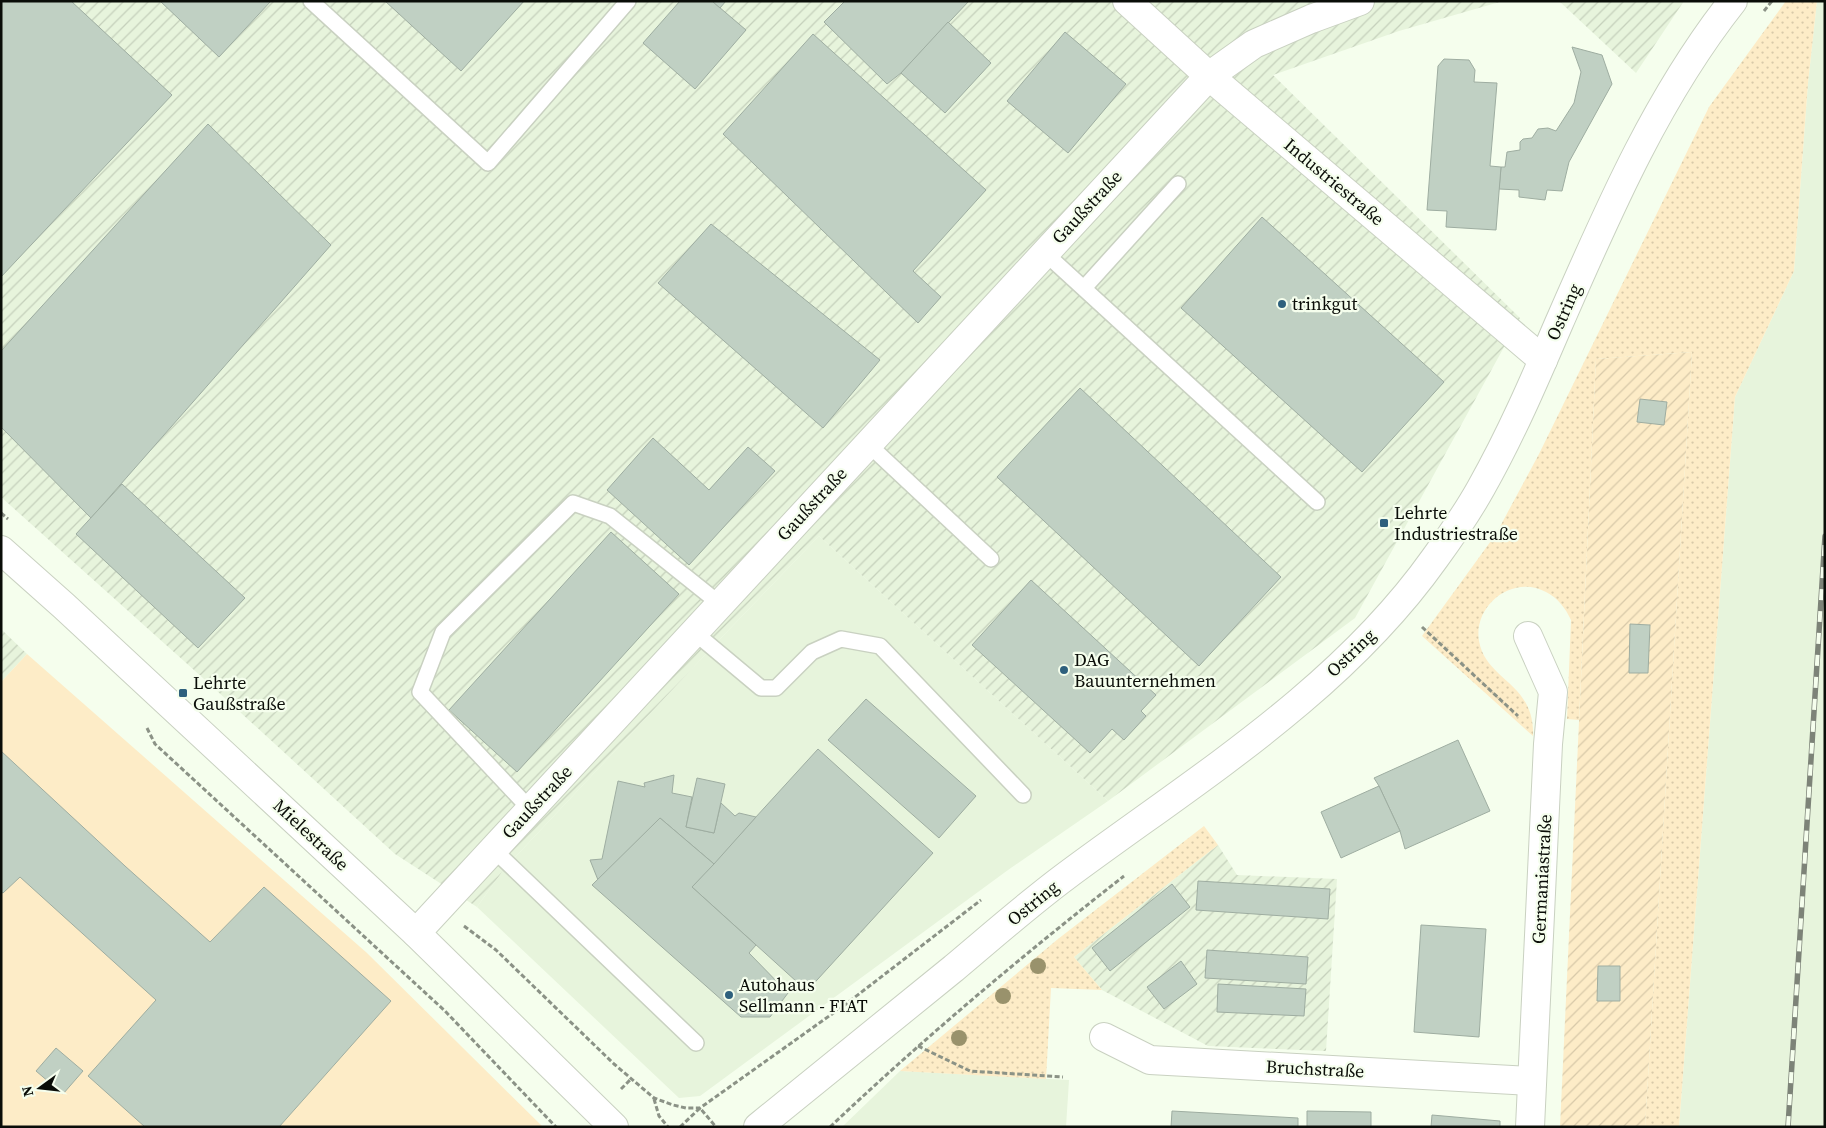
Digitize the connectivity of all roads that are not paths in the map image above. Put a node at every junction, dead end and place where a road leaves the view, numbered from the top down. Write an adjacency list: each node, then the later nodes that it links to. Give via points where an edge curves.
1 (311, 1): 2 (lane, via 488,163)
2 (628, 1)
3 (1127, 1): 6 (street, Industriestraße)
4 (1360, 1): 6 (street, Gaußstraße, via 1254,44)
5 (1734, 1): 10 (street, Ostring, via 1679,79 1644,141)
6 (1209, 76): 8 (street, Gaußstraße); 10 (street, Industriestraße)
7 (1178, 184): 9 (lane)
8 (1045, 253): 9 (lane); 11 (street, Gaußstraße)
9 (1084, 288): 12 (lane)
10 (1543, 360): 26 (street, Ostring, via 1502,448 1457,526 1398,606 1351,654 1233,755 1063,878)
11 (868, 444): 14 (lane); 15 (street, Gaußstraße)
12 (1317, 502)
13 (1, 550): 21 (street, Mielestraße)
14 (991, 559)
15 (720, 604): 16 (street, Gaußstraße); 19 (lane, via 610,516 573,503 443,632 420,692)
16 (694, 632): 18 (lane, via 761,688 776,688 812,652 841,639 880,646); 19 (street, Gaußstraße)
17 (1528, 636): 24 (street, Germaniastraße, via 1553,692)
18 (1023, 795)
19 (530, 809): 20 (street, Gaußstraße)
20 (493, 849): 21 (street, Gaußstraße); 23 (lane)
21 (416, 933): 25 (street, Mielestraße)
22 (1104, 1037): 24 (street, Bruchstraße, via 1150,1060)
23 (696, 1043)
24 (1532, 1081): 27 (street, Germaniastraße)
25 (614, 1127)
26 (758, 1127)
27 (1530, 1127)

